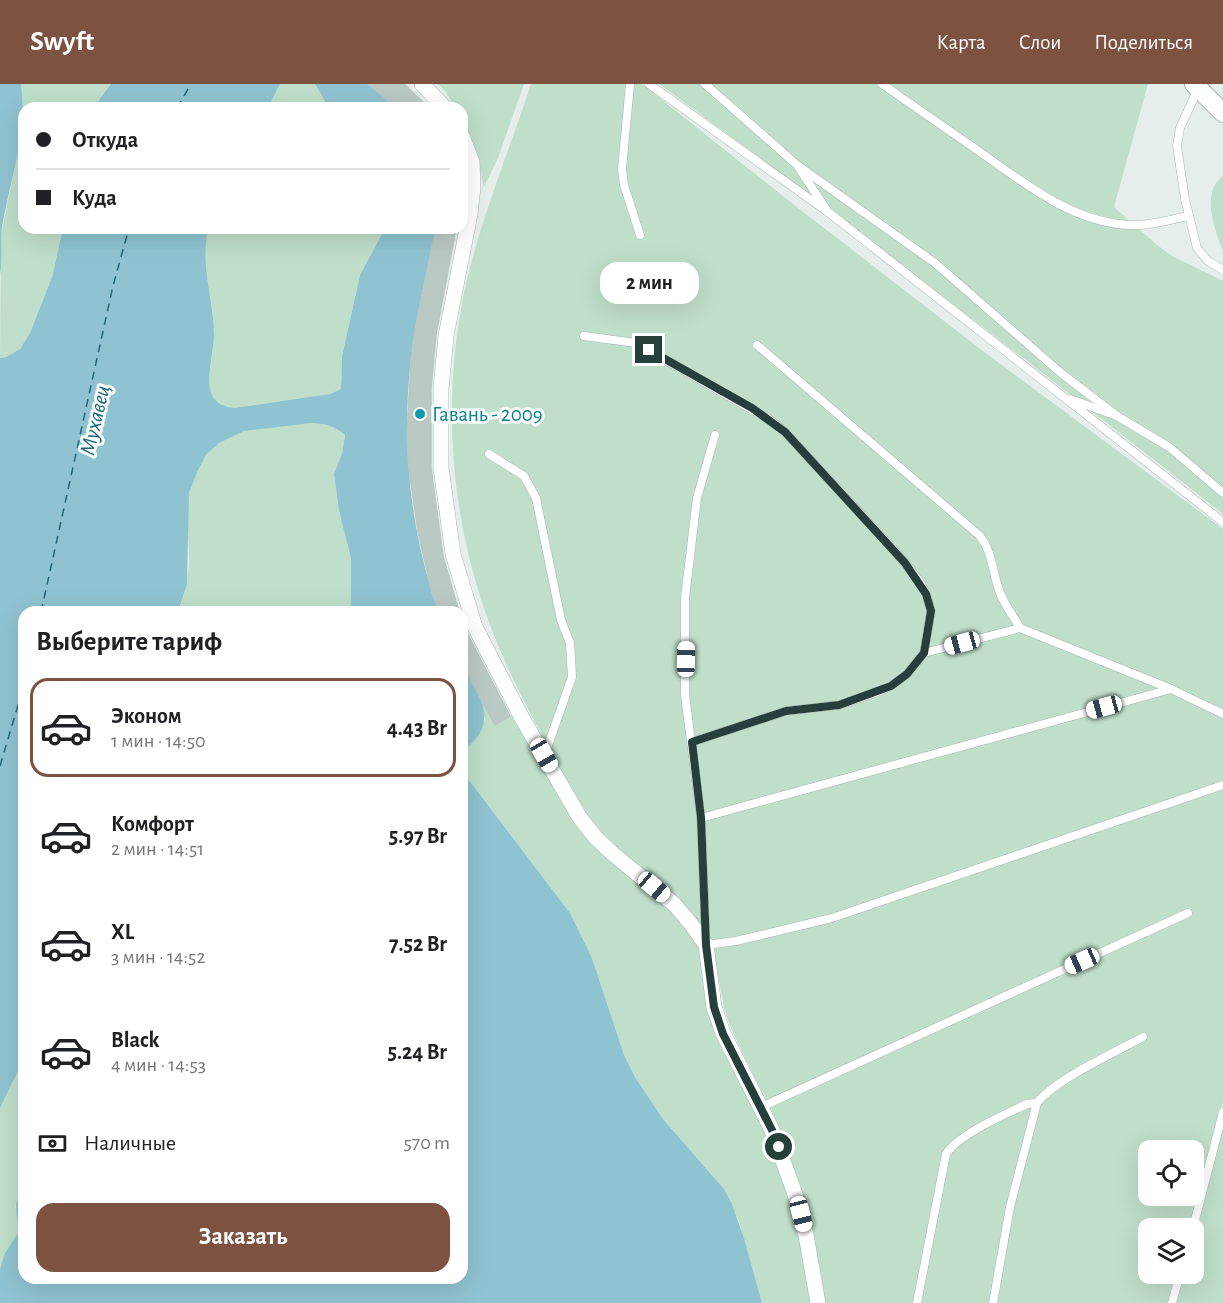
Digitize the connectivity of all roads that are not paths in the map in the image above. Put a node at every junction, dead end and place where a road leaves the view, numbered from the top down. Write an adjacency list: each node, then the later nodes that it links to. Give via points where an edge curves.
1 (422, 84): 7 (street)
2 (630, 84): 15 (lane, via 622,169)
3 (649, 84): 11 (lane)
4 (705, 84): 10 (lane)
5 (882, 84): 12 (lane, via 1040,194 1070,209 1099,220 1129,225)
6 (1196, 86): 8 (street); 12 (lane, via 1177,146)
7 (439, 102)
8 (1223, 113)
9 (468, 152): 13 (street, via 473,187)
10 (796, 165): 11 (lane); 20 (lane, via 935,263 1061,373)
11 (828, 212): 19 (lane)
12 (1188, 216): 16 (lane, via 1202,256)
13 (468, 229)
14 (467, 234): 30 (street, via 446,336 441,388 441,468 453,554 475,627)
15 (640, 235)
16 (1223, 270)
17 (584, 336): 26 (lane, via 636,343 752,408 785,432 918,579 931,611)
18 (758, 345): 25 (lane, via 980,536 992,557 999,590)
19 (1061, 395): 20 (lane); 24 (lane)
20 (1117, 416): 23 (lane, via 1168,447)
21 (715, 435): 29 (lane, via 698,498 685,598 685,695)
22 (489, 454): 30 (lane, via 524,476 536,498 561,620 570,643 572,677)
23 (1223, 493)
24 (1223, 522)
25 (1020, 628): 26 (lane); 27 (lane)
26 (924, 653): 29 (lane, via 907,674 875,693 839,705 786,711)
27 (1171, 689): 28 (lane); 32 (lane)
28 (1223, 714)
29 (692, 742): 32 (lane)
30 (544, 755): 34 (street, via 596,838 674,904)
31 (1223, 785): 34 (lane, via 832,918)
32 (701, 818): 34 (lane)
33 (1188, 913): 37 (lane)
34 (706, 945): 37 (street, via 714,1007 723,1034)
35 (1143, 1037): 36 (lane, via 1066,1080)
36 (1037, 1103): 42 (lane, via 1027,1104 950,1147); 43 (lane, via 1010,1207)
37 (761, 1107): 41 (street, via 795,1194)
38 (1223, 1112): 39 (lane)
39 (1196, 1218)
40 (1177, 1284): 44 (lane)
41 (818, 1303)
42 (917, 1303)
43 (993, 1303)
44 (1172, 1303)

